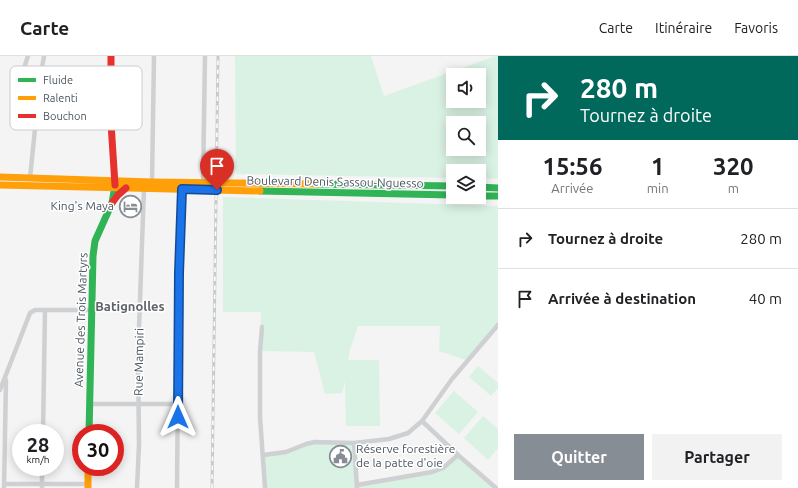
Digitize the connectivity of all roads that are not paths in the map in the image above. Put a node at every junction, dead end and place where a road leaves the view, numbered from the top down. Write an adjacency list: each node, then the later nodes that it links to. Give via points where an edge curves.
1 (28, 56): 6 (street)
2 (44, 56): 7 (street)
3 (110, 56): 8 (main road, Avenue des Trois Martyrs)
4 (154, 56): 14 (street)
5 (204, 56): 15 (street)
6 (23, 66)
7 (42, 66)
8 (110, 66)
9 (35, 130): 12 (street)
10 (112, 130): 13 (main road, Avenue des Trois Martyrs)
11 (0, 177): 12 (main road, Boulevard Denis Sassou-Nguesso)
12 (30, 178): 13 (main road, Boulevard Denis Sassou-Nguesso)
13 (112, 180): 14 (main road, Boulevard Denis Sassou-Nguesso); 19 (main road, Avenue des Trois Martyrs)
14 (152, 182): 15 (main road, Boulevard Denis Sassou-Nguesso)
15 (203, 182): 17 (main road, Boulevard Denis Sassou-Nguesso)
16 (0, 185): 19 (main road, Boulevard Denis Sassou-Nguesso)
17 (446, 186)
18 (486, 187): 22 (main road)
19 (112, 188): 20 (main road, Boulevard Denis Sassou-Nguesso); 27 (main road, Avenue des Trois Martyrs); 28 (main road, Avenue des Trois Martyrs)
20 (126, 188): 21 (main road, Boulevard Denis Sassou-Nguesso); 27 (main road)
21 (144, 188): 23 (main road, Boulevard Denis Sassou-Nguesso); 36 (street, Rue Mampiri, via 138,356)
22 (498, 188)
23 (182, 189): 24 (main road, Boulevard Denis Sassou-Nguesso); 37 (street)
24 (446, 195)
25 (486, 196): 26 (main road)
26 (498, 196)
27 (112, 203): 28 (main road, Avenue des Trois Martyrs)
28 (108, 210): 30 (main road, Avenue des Trois Martyrs, via 94,248)
29 (45, 310): 30 (street); 33 (street, via 30,313); 39 (street)
30 (91, 310): 35 (main road, Avenue des Trois Martyrs)
31 (498, 325): 38 (street, via 452,379)
32 (262, 327): 43 (street, via 260,351)
33 (6, 376): 34 (street); 44 (street)
34 (0, 390)
35 (89, 404): 36 (street); 40 (main road, Avenue des Trois Martyrs)
36 (139, 404): 37 (street); 48 (street, Rue Mampiri)
37 (178, 404): 49 (street)
38 (422, 421): 41 (street, via 415,429 399,436); 42 (street)
39 (43, 424)
40 (89, 424)
41 (354, 443): 43 (street, via 315,442 286,452); 47 (street)
42 (458, 454): 47 (street, via 443,468 432,472); 51 (street)
43 (263, 455): 50 (street)
44 (4, 486): 45 (street)
45 (42, 486): 46 (street)
46 (88, 486)
47 (357, 487)
48 (137, 488)
49 (177, 488)
50 (265, 488)
51 (496, 488)

